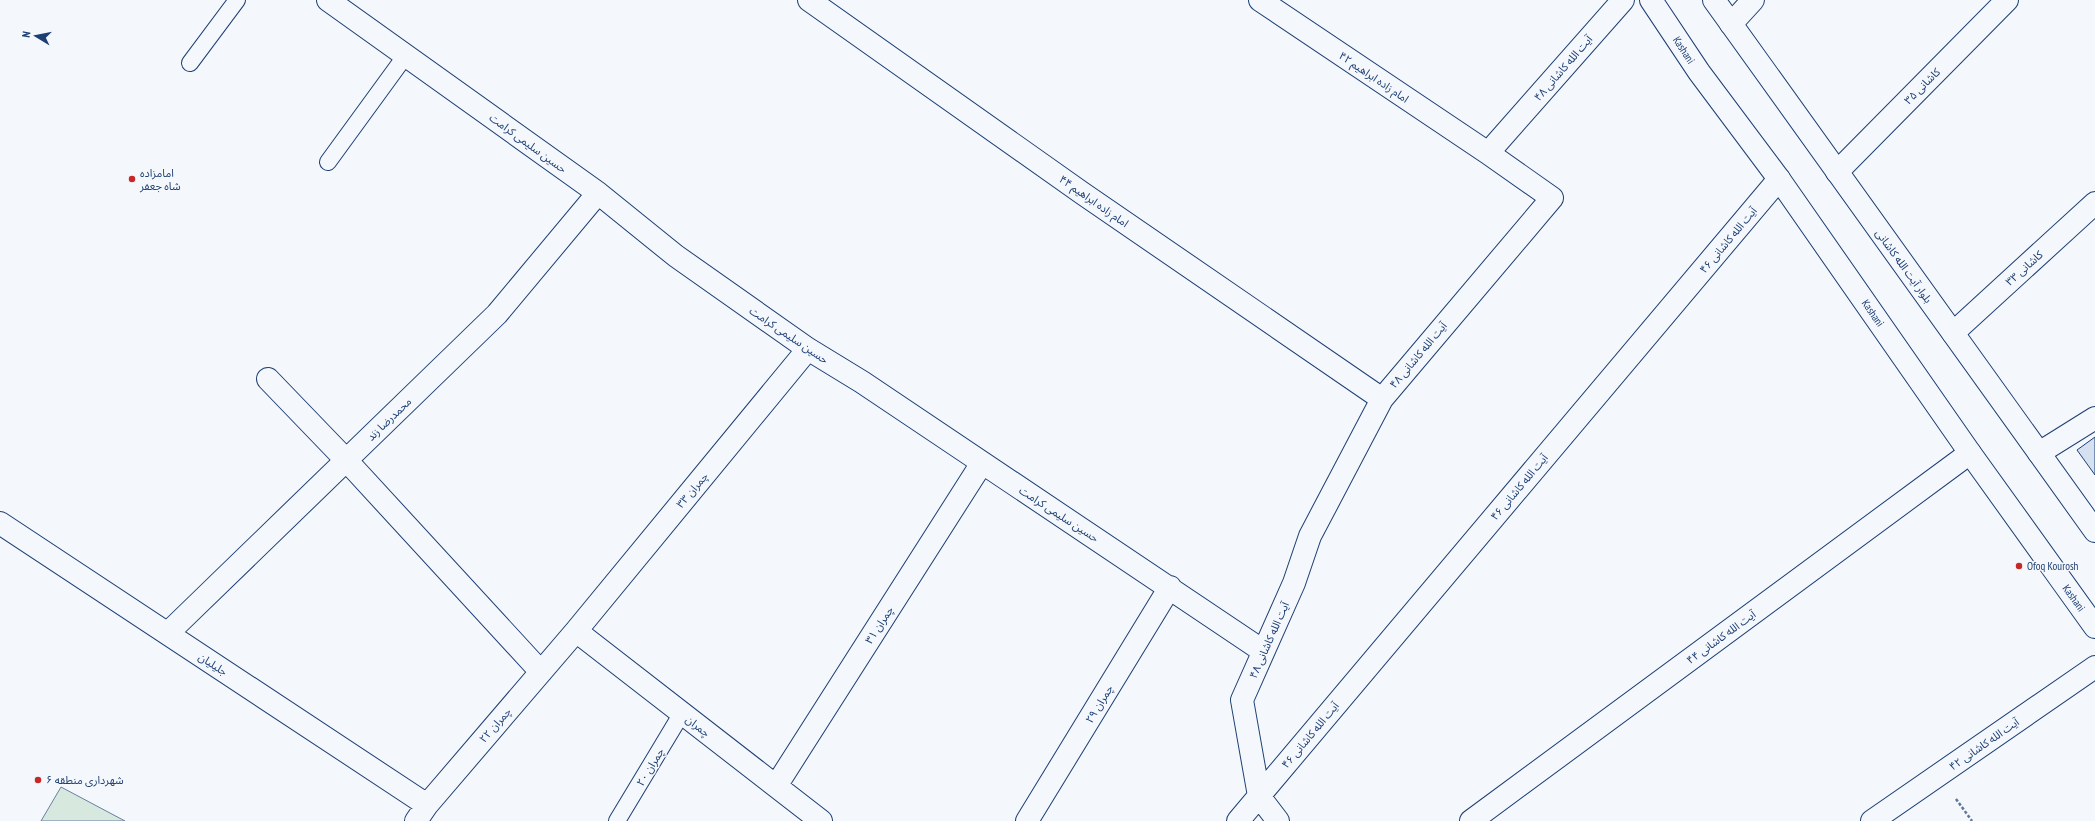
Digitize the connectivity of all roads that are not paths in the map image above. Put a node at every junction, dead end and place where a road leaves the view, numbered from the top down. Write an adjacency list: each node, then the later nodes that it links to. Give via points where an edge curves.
1 (237, 0): 12 (lane)
2 (328, 0): 11 (street, حسین سلیمی کرامت)
3 (809, 0): 22 (street, امام زاده ابراهیم ۴۴, via 1082,193)
4 (1260, 0): 13 (street, امام زاده ابراهیم ۴۲)
5 (1623, 0): 13 (street, آیت الله کاشانی ۴۸)
6 (1651, 0): 16 (street, Kashani, via 1698,72)
7 (1714, 0): 10 (street, بلوار آیت الله کاشانی)
8 (1753, 0): 10 (street)
9 (2007, 0): 15 (street, کاشانی ۳۵)
10 (1731, 24): 15 (street, بلوار آیت الله کاشانی)
11 (406, 55): 14 (lane); 17 (street, حسین سلیمی کرامت)
12 (190, 63)
13 (1488, 153): 22 (street, آیت الله کاشانی ۴۸, via 1552,198)
14 (328, 162)
15 (1837, 172): 19 (street, بلوار آیت الله کاشانی)
16 (1779, 179): 24 (street, Kashani); 39 (street, آیت الله کاشانی ۴۶)
17 (598, 193): 20 (street, حسین سلیمی کرامت, via 676,256); 26 (street, محمدرضا زند, via 497,314)
18 (2095, 203): 19 (street, کاشانی ۳۳)
19 (1953, 333): 25 (street, بلوار آیت الله کاشانی)
20 (808, 350): 27 (street, حسین سلیمی کرامت, via 862,382); 32 (street, چمران ۳۳)
21 (268, 379): 26 (street)
22 (1382, 399): 34 (street, آیت الله کاشانی ۴۸, via 1310,536 1294,583)
23 (2095, 418): 25 (street)
24 (1970, 453): 31 (street, Kashani); 46 (street, آیت الله کاشانی ۴۴)
25 (2039, 453): 29 (street, بلوار آیت الله کاشانی)
26 (347, 461): 33 (street, محمدرضا زند); 36 (street)
27 (982, 463): 30 (street, حسین سلیمی کرامت); 38 (street, چمران ۳۱)
28 (0, 523): 33 (street, جلیلیان)
29 (2095, 531)
30 (1170, 587): 34 (street, حسین سلیمی کرامت); 43 (street, چمران ۲۹)
31 (2095, 627)
32 (576, 631): 36 (street, چمران ۲۲); 37 (street, چمران)
33 (168, 633): 40 (street, جلیلیان)
34 (1264, 651): 39 (street, آیت الله کاشانی ۴۸, via 1242,700)
35 (2095, 667): 47 (street, آیت الله کاشانی ۴۲)
36 (541, 672): 40 (street, چمران ۲۲)
37 (682, 713): 38 (street, چمران); 41 (lane, چمران ۲۰)
38 (776, 786): 42 (street, چمران)
39 (1259, 796): 44 (street, آیت الله کاشانی ۴۶); 45 (street)
40 (421, 813)
41 (617, 821)
42 (821, 821)
43 (1028, 821)
44 (1238, 821)
45 (1278, 821)
46 (1471, 821)
47 (1872, 821)

